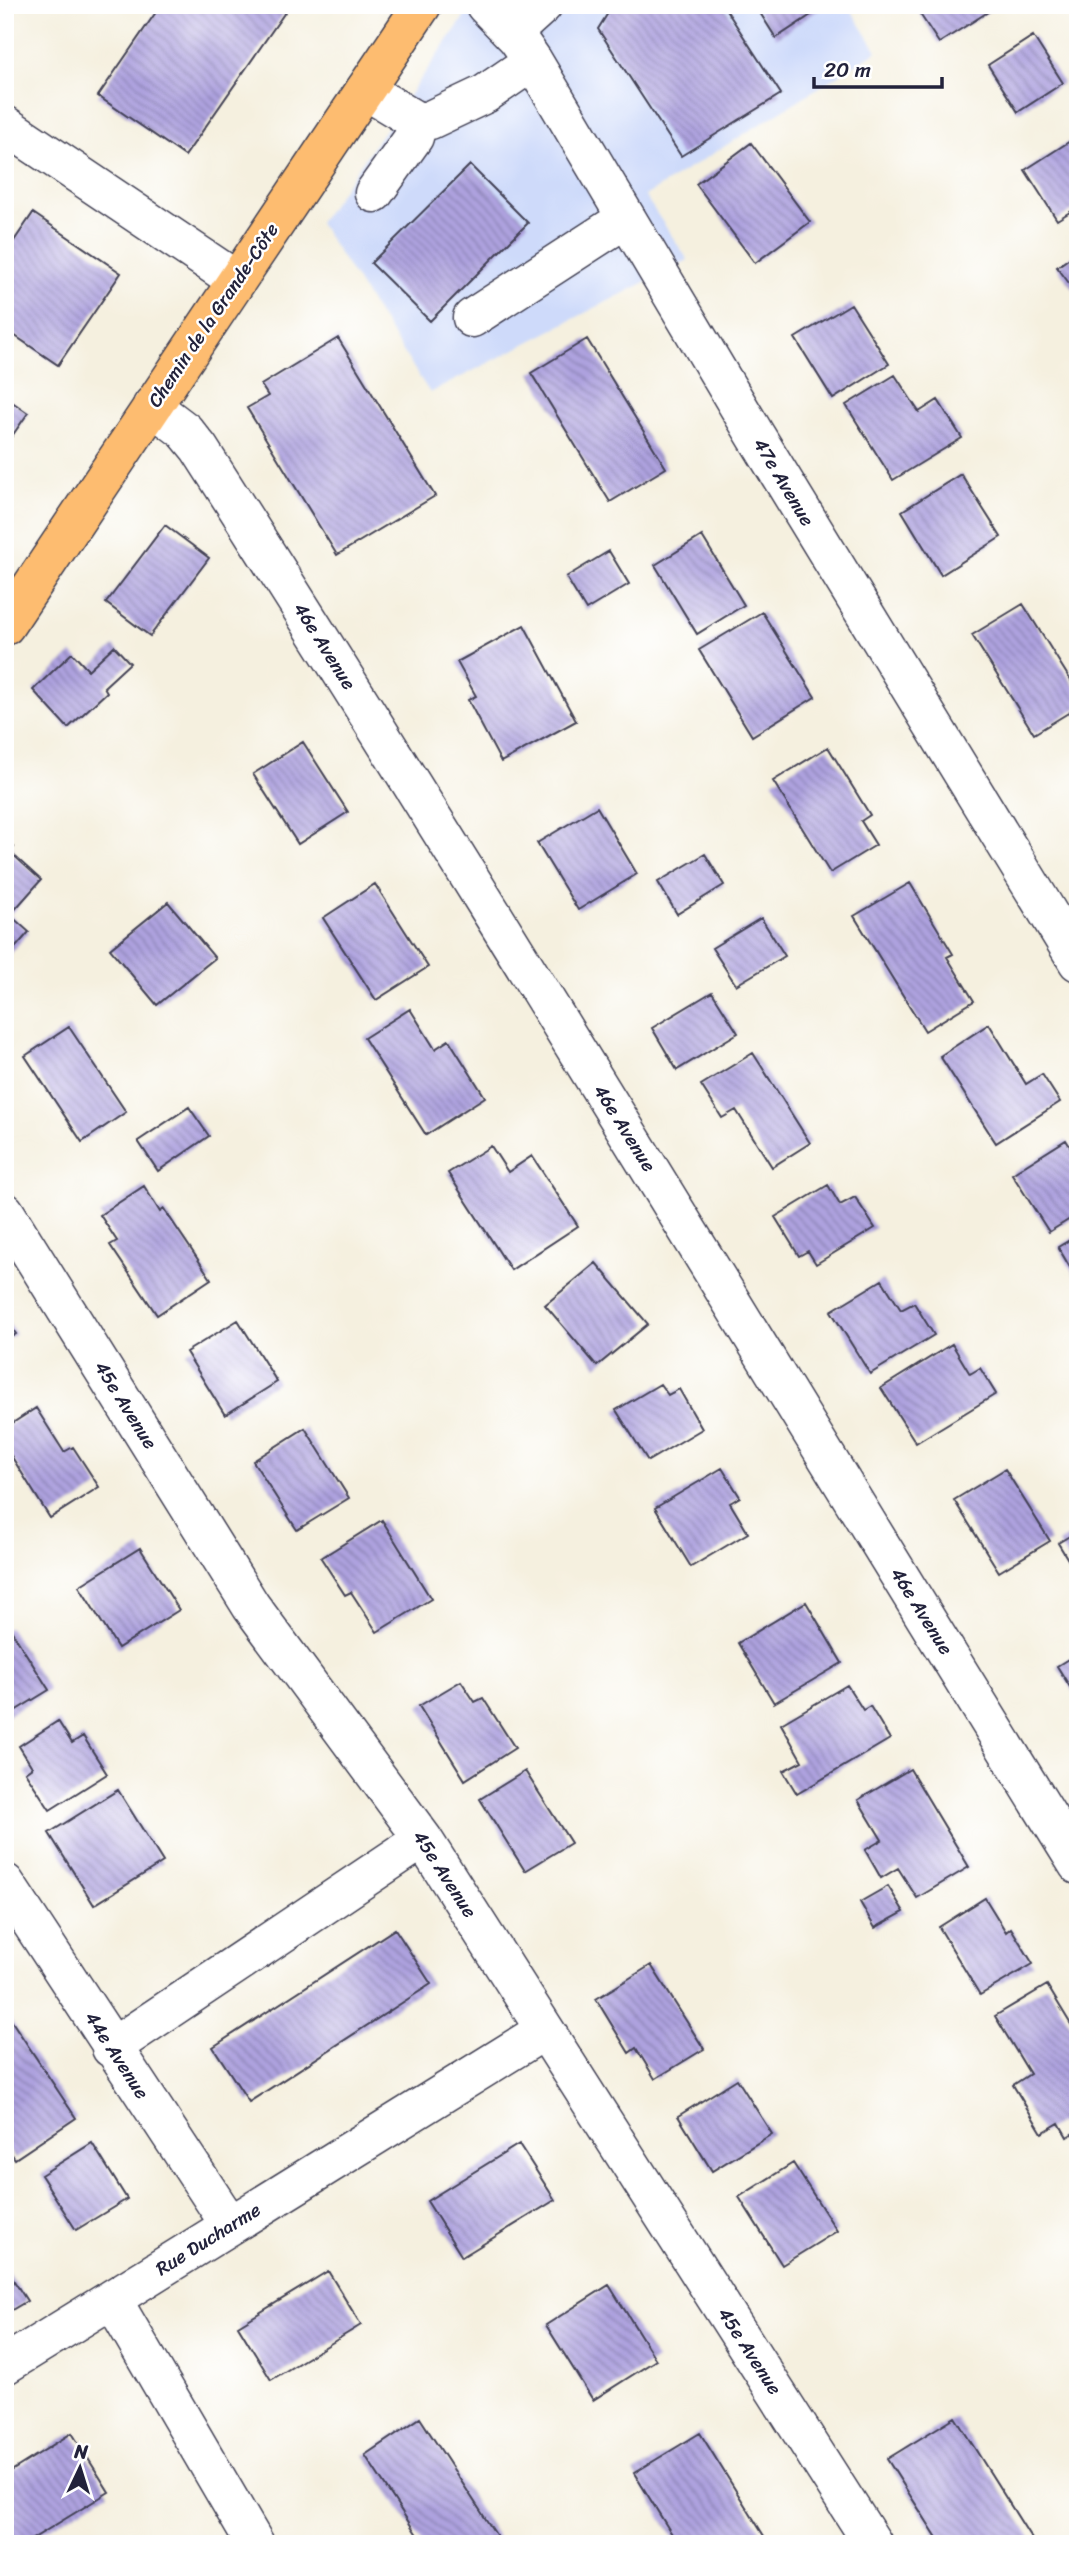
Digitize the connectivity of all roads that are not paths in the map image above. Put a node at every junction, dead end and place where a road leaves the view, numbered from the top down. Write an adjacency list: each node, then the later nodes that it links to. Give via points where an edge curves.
1 (422, 5): 5 (main road, Chemin de la Grande-Côte)
2 (485, 5): 4 (street, 47e Avenue)
3 (543, 5): 4 (street)
4 (523, 47): 6 (street, via 485,94); 9 (street, 47e Avenue)
5 (365, 90): 6 (street); 10 (main road, Chemin de la Grande-Côte)
6 (418, 122): 8 (street, via 414,137)
7 (5, 125): 10 (street)
8 (374, 193)
9 (625, 219): 11 (street); 14 (street, 47e Avenue)
10 (236, 280): 12 (main road, Chemin de la Grande-Côte)
11 (472, 318)
12 (152, 406): 13 (main road, Chemin de la Grande-Côte); 17 (street, 46e Avenue, via 199,448 327,649)
13 (5, 626)
14 (1078, 962)
15 (5, 1212): 16 (street, 45e Avenue, via 251,1606)
16 (423, 1839): 19 (street, 45e Avenue); 20 (street)
17 (1078, 1866)
18 (5, 1884): 20 (street, 44e Avenue)
19 (545, 2030): 21 (street, Rue Ducharme); 25 (street, 45e Avenue)
20 (111, 2048): 21 (street, 44e Avenue)
21 (230, 2225): 22 (street, Rue Ducharme)
22 (111, 2299): 23 (street, Rue Ducharme); 24 (street)
23 (5, 2365)
24 (255, 2544)
25 (873, 2544)

